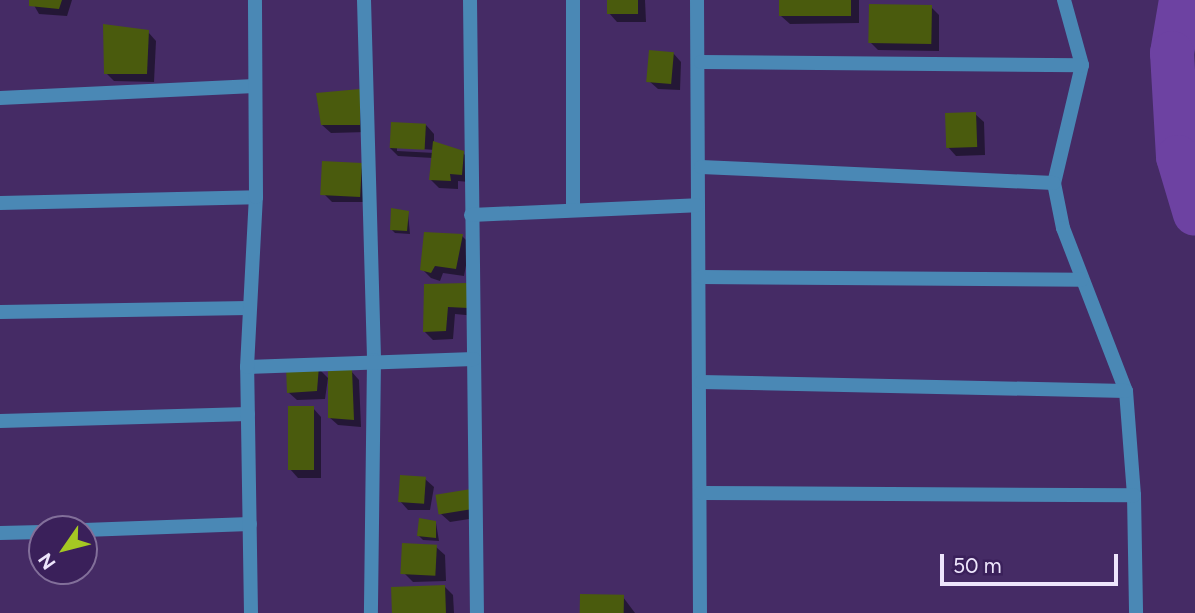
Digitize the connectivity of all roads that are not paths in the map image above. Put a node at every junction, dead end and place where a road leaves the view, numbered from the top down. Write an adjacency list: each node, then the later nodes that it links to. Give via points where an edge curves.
1 (255, 0): 9 (street)
2 (364, 0): 23 (street)
3 (470, 0): 17 (street)
4 (573, 0): 16 (street)
5 (697, 0): 7 (street)
6 (1064, 0): 8 (street)
7 (701, 62): 8 (street); 11 (street)
8 (1082, 65): 12 (street)
9 (255, 86): 10 (street); 13 (street)
10 (0, 98)
11 (701, 167): 12 (street); 15 (street)
12 (1054, 183): 19 (street, via 1063,228)
13 (256, 197): 14 (street); 20 (street)
14 (0, 202)
15 (697, 205): 16 (street); 18 (street)
16 (573, 208): 17 (street)
17 (471, 215): 22 (street)
18 (700, 277): 19 (street); 25 (street)
19 (1082, 280): 26 (street)
20 (249, 307): 21 (street); 24 (street)
21 (0, 312)
22 (474, 359): 23 (street); 37 (street)
23 (374, 360): 24 (street); 36 (street)
24 (247, 367): 27 (street)
25 (701, 382): 26 (street); 29 (street)
26 (1126, 391): 30 (street)
27 (248, 414): 28 (street); 31 (street)
28 (0, 421)
29 (701, 493): 30 (street); 38 (street)
30 (1134, 495): 39 (street)
31 (250, 524): 32 (street); 35 (street)
32 (98, 529)
33 (28, 532): 34 (street)
34 (0, 533)
35 (251, 613)
36 (371, 613)
37 (477, 613)
38 (700, 613)
39 (1136, 613)

